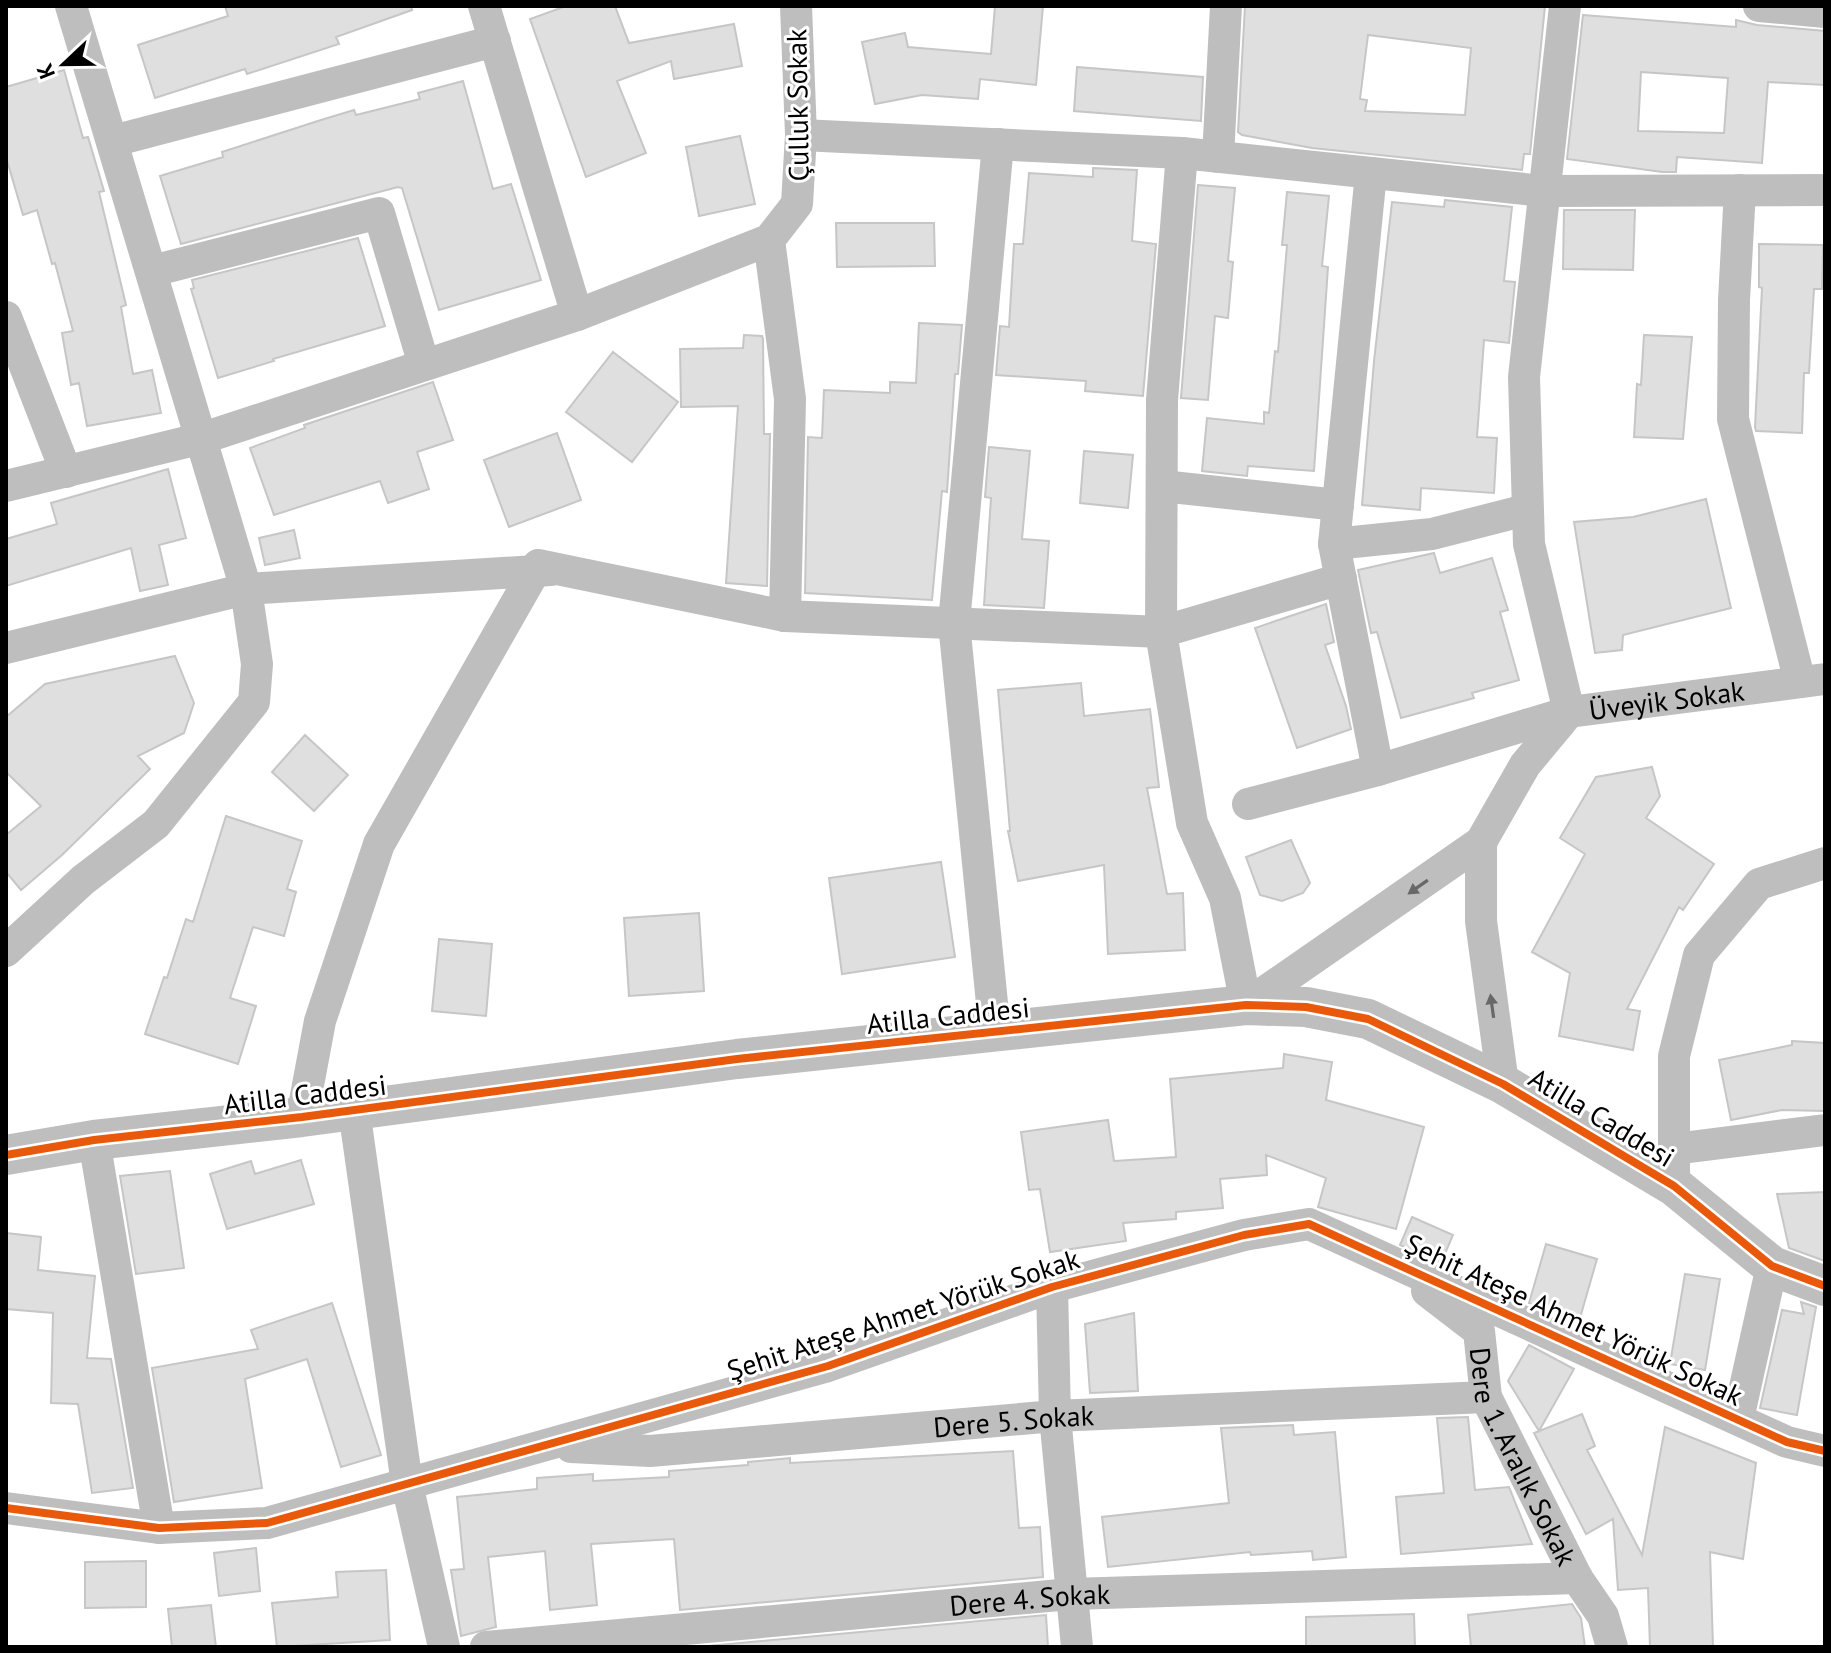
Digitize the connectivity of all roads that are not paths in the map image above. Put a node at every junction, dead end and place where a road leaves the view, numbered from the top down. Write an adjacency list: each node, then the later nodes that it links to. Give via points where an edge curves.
1 (71, 6): 10 (street)
2 (484, 6): 8 (street)
3 (796, 6): 9 (street, Çulluk Sokak)
4 (1226, 6): 13 (street)
5 (1565, 6): 17 (street)
6 (1759, 6): 7 (street)
7 (1825, 12)
8 (495, 41): 10 (street); 20 (street)
9 (801, 135): 11 (street); 18 (street, Çulluk Sokak, via 797,204)
10 (113, 141): 19 (street)
11 (998, 144): 12 (street); 34 (street)
12 (1182, 153): 13 (street); 26 (street, via 1162,400)
13 (1218, 157): 14 (street)
14 (1371, 173): 17 (street); 27 (street)
15 (1740, 190): 16 (street); 17 (street); 37 (street, via 1733,419)
16 (1825, 190)
17 (1543, 191): 28 (street, via 1524,377)
18 (769, 240): 20 (street); 33 (street, via 790,399)
19 (152, 271): 22 (street, via 379,213); 23 (street)
20 (577, 315): 22 (street)
21 (6, 317): 24 (street)
22 (424, 365): 23 (street)
23 (203, 438): 24 (street); 32 (street)
24 (66, 472): 25 (street)
25 (6, 486)
26 (1162, 486): 27 (street); 35 (street)
27 (1338, 505): 29 (street)
28 (1526, 510): 29 (street, via 1432,534); 38 (street, via 1529,544)
29 (1334, 544): 31 (street)
30 (548, 570): 32 (street); 33 (street); 48 (street, via 379,844 320,1021)
31 (1341, 579): 35 (street); 39 (street)
32 (246, 589): 36 (street); 43 (street, via 257,664 254,702 156,824 83,880)
33 (785, 616): 34 (street)
34 (954, 623): 35 (street); 45 (street)
35 (1161, 632): 44 (street, via 1192,823 1225,898)
36 (6, 648)
37 (1812, 680): 38 (street, Üveyik Sokak)
38 (1569, 712): 39 (street); 41 (street, Üveyik Sokak, via 1525,765)
39 (1378, 770): 40 (street)
40 (1248, 804)
41 (1481, 842): 44 (street, Üveyik Sokak, one-way to 44); 46 (street, Üveyik Sokak, one-way to 41, via 1481,921)
42 (1825, 863): 52 (street, via 1759,884 1699,955 1674,1056)
43 (6, 951)
44 (1246, 1005): 45 (street, Atilla Caddesi); 46 (street, Atilla Caddesi, via 1306,1007 1368,1019)
45 (995, 1033): 47 (street, Atilla Caddesi, via 737,1059)
46 (1503, 1084): 52 (street, Atilla Caddesi)
47 (354, 1110): 48 (street, Atilla Caddesi); 62 (street)
48 (302, 1117): 50 (street, Atilla Caddesi)
49 (1825, 1130): 52 (street)
50 (94, 1140): 51 (street, Atilla Caddesi); 64 (street)
51 (6, 1155)
52 (1674, 1167): 54 (street, Atilla Caddesi)
53 (1381, 1255): 56 (street, Şehit Ateşe Ahmet Yörük Sokak, via 1309,1224 1244,1235); 57 (street, Dere 1. Aralık Sokak, via 1479,1331); 59 (street, Şehit Ateşe Ahmet Yörük Sokak)
54 (1772, 1266): 55 (street, Atilla Caddesi); 59 (street)
55 (1825, 1286)
56 (1052, 1287): 58 (street); 60 (street, Şehit Ateşe Ahmet Yörük Sokak, via 828,1366)
57 (1486, 1397): 58 (street, Dere 5. Sokak); 65 (street, Dere 1. Aralık Sokak)
58 (1055, 1416): 60 (street, Dere 5. Sokak, via 650,1451); 66 (street)
59 (1738, 1419): 61 (street, Şehit Ateşe Ahmet Yörük Sokak, via 1787,1442)
60 (541, 1446): 62 (street, Şehit Ateşe Ahmet Yörük Sokak)
61 (1825, 1451)
62 (407, 1484): 64 (street, Şehit Ateşe Ahmet Yörük Sokak, via 267,1523); 67 (street)
63 (6, 1508): 64 (street, Şehit Ateşe Ahmet Yörük Sokak)
64 (159, 1528)
65 (1577, 1578): 66 (street, Dere 4. Sokak); 70 (street, Dere 1. Aralık Sokak, via 1603,1616)
66 (1071, 1594): 68 (street, Dere 4. Sokak); 69 (street)
67 (444, 1647)
68 (486, 1647)
69 (1077, 1647)
70 (1612, 1647)

